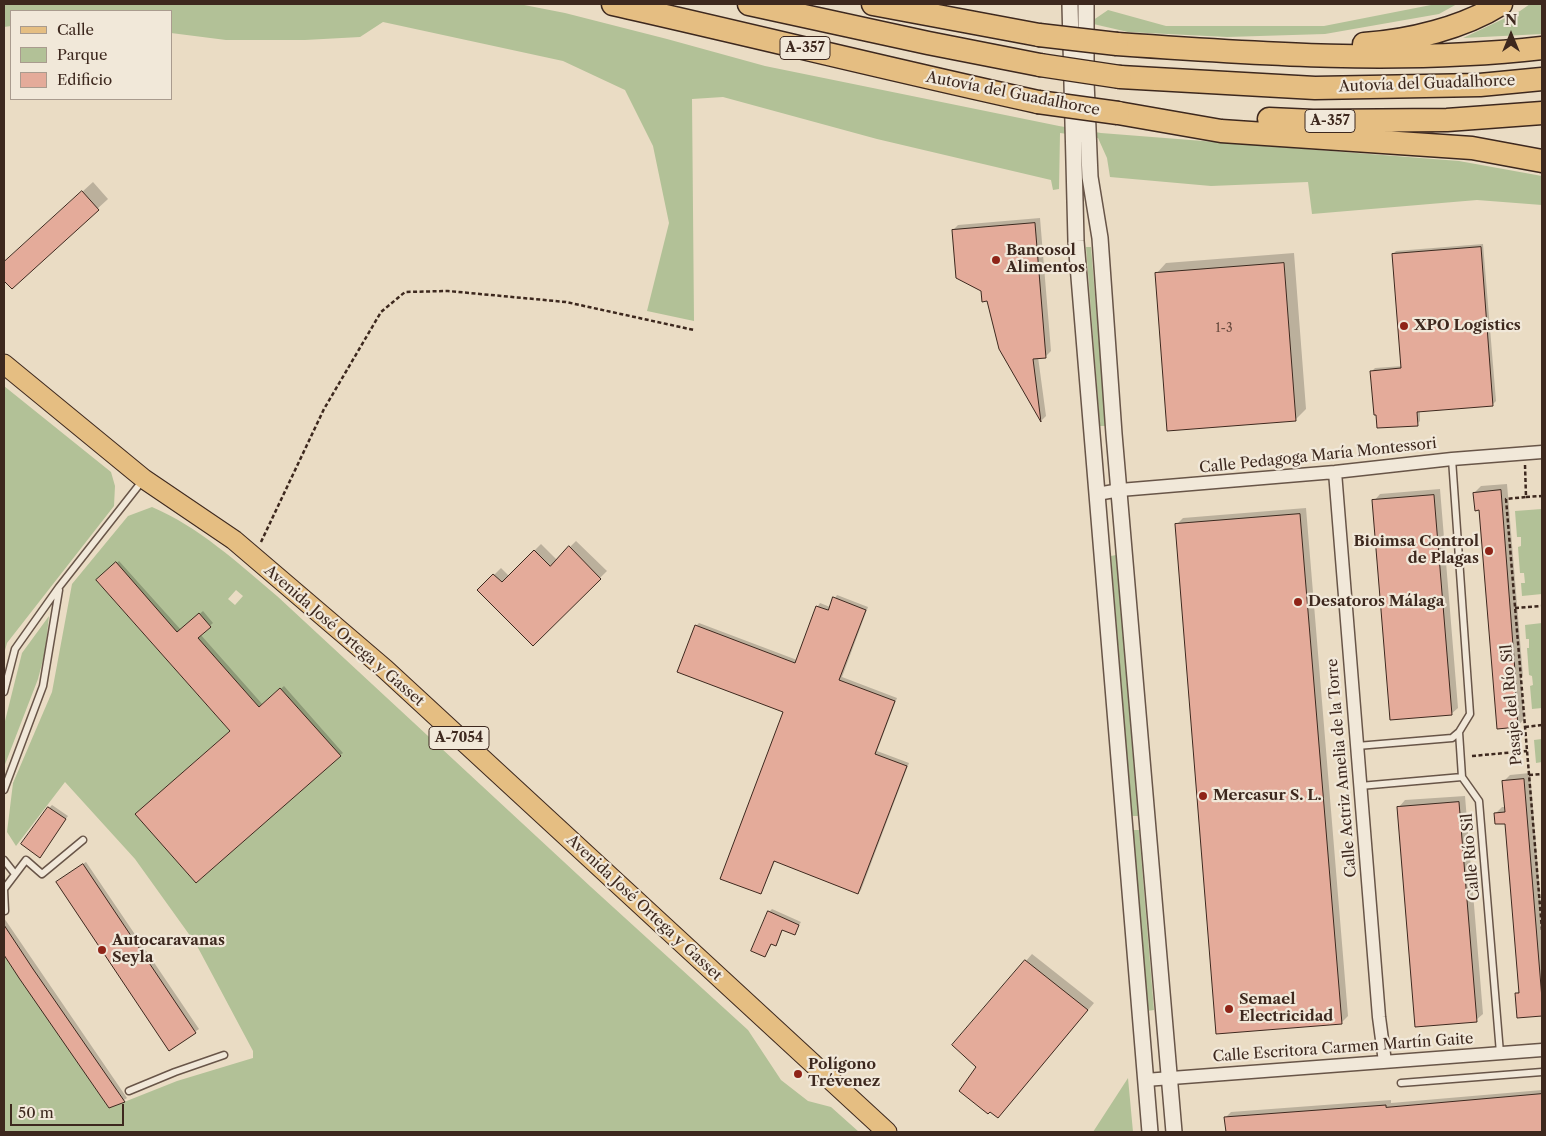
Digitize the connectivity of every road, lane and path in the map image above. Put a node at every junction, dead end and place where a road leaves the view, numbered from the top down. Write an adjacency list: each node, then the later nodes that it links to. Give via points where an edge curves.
1 (612, 4): 11 (highway, Autovía del Guadalhorce / A-357, bridge, via 1038,102)
2 (749, 4): 9 (highway, Autovía del Guadalhorce / A-357, bridge, via 892,36 1120,77 1315,88 1480,85)
3 (873, 4): 8 (highway, bridge, via 1039,34 1117,44)
4 (1070, 4): 10 (street)
5 (1086, 4): 10 (street)
6 (1501, 4): 8 (highway, via 1446,29 1382,43)
7 (1542, 48): 8 (highway, via 1365,56)
8 (1230, 52)
9 (1542, 79)
10 (1079, 81): 21 (street, via 1100,238); 22 (street, via 1076,241)
11 (1118, 113): 12 (highway, Autovía del Guadalhorce / A-357, via 1312,121 1447,120); 13 (highway, via 1221,131 1472,148)
12 (1542, 113)
13 (1542, 161)
14 (694, 330): 25 (path, via 566,302 448,290 405,292 381,312 324,409)
15 (4, 364): 20 (main road, Avenida José Ortega y Gasset / A-7054)
16 (1542, 452): 17 (street, Calle Pedagoga María Montessori)
17 (1525, 454): 18 (street, Calle Pedagoga María Montessori); 24 (path)
18 (1452, 459): 19 (street, Calle Pedagoga María Montessori); 32 (lane, Calle Río Sil, via 1470,714)
19 (1335, 472): 21 (street, Calle Pedagoga María Montessori); 33 (street, Calle Actriz Amelia de la Torre)
20 (144, 479): 25 (main road, Avenida José Ortega y Gasset / A-7054, via 234,540); 26 (lane)
21 (1120, 490): 22 (street, Calle Pedagoga María Montessori); 52 (street)
22 (1097, 494): 53 (street)
23 (1542, 496): 24 (path, Pasaje del Río Sil)
24 (1526, 497): 28 (path, Pasaje del Río Sil, via 1506,499)
25 (254, 558): 56 (main road, Avenida José Ortega y Gasset / A-7054, via 384,669)
26 (59, 587): 29 (lane, via 15,649); 40 (lane, via 44,686)
27 (1542, 606): 28 (path)
28 (1515, 608): 31 (path, Pasaje del Río Sil)
29 (4, 692)
30 (1542, 725): 31 (path)
31 (1525, 727): 34 (path, Pasaje del Río Sil)
32 (1459, 732): 33 (lane, via 1452,738); 35 (lane, Calle Río Sil)
33 (1357, 746): 39 (street, Calle Actriz Amelia de la Torre)
34 (1527, 751): 35 (path); 37 (path, Pasaje del Río Sil)
35 (1460, 756): 38 (lane, Calle Río Sil)
36 (1542, 774): 37 (path)
37 (1529, 775): 44 (path, Pasaje del Río Sil)
38 (1462, 777): 39 (lane); 48 (lane, Calle Río Sil, via 1479,801)
39 (1360, 786): 50 (street, Calle Actriz Amelia de la Torre)
40 (4, 790)
41 (83, 840): 43 (lane, via 42,874 26,860)
42 (4, 860): 43 (lane)
43 (15, 874): 45 (lane, via 4,889)
44 (1541, 891): 46 (path, Pasaje del Río Sil)
45 (5, 911)
46 (1542, 930)
47 (1542, 1050): 48 (street, Calle Escritora Carmen Martín Gaite)
48 (1500, 1054): 50 (street, Calle Escritora Carmen Martín Gaite)
49 (224, 1055): 55 (lane)
50 (1385, 1062): 52 (street, Calle Escritora Carmen Martín Gaite)
51 (1542, 1072): 54 (lane)
52 (1169, 1078): 53 (street, Calle Escritora Carmen Martín Gaite); 58 (street)
53 (1145, 1080): 57 (street)
54 (1401, 1083)
55 (129, 1091)
56 (887, 1132)
57 (1150, 1132)
58 (1174, 1132)

